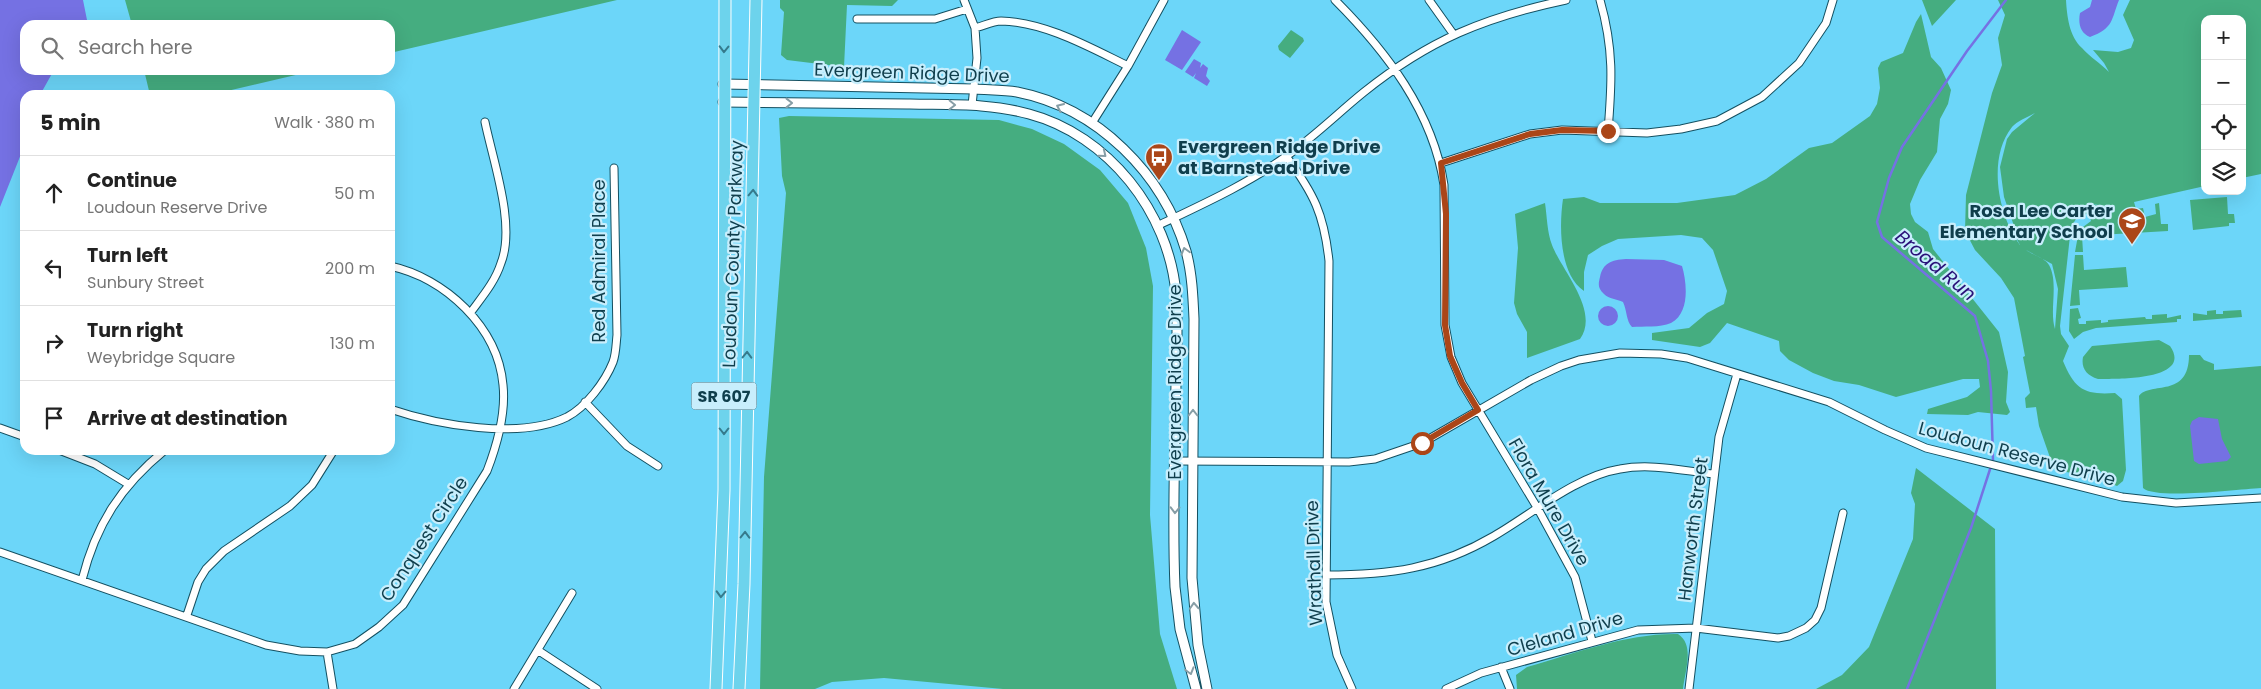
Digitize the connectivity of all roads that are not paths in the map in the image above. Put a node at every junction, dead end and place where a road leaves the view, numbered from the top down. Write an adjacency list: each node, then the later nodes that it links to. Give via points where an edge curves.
1 (725, 0): 16 (main road, Loudoun County Parkway / SR 607, one-way to 16)
2 (756, 0): 17 (main road, Loudoun County Parkway / SR 607)
3 (964, 0): 10 (street)
4 (1163, 0): 14 (street)
5 (1335, 0): 15 (street, Flora Mure Drive)
6 (1429, 0): 13 (street)
7 (1566, 0): 13 (street, via 1517,10)
8 (1600, 0): 24 (street, via 1611,44)
9 (1833, 0): 24 (street, via 1826,23 1798,63 1762,97 1717,121 1681,129 1647,133)
10 (967, 9): 11 (street, via 935,19); 12 (street)
11 (857, 19)
12 (975, 28): 14 (street, via 999,21 1019,24 1071,39); 18 (street, via 978,58)
13 (1454, 34): 15 (street)
14 (1128, 66): 23 (street)
15 (1394, 70): 25 (street); 26 (street, Flora Mure Drive, via 1414,98)
16 (723, 84): 17 (street, Evergreen Ridge Drive); 19 (main road, Loudoun County Parkway / SR 607)
17 (756, 85): 18 (street, Evergreen Ridge Drive); 20 (main road, Loudoun County Parkway / SR 607)
18 (976, 89): 21 (street); 23 (street, Evergreen Ridge Drive, one-way to 18, via 1041,99 1016,92)
19 (723, 102): 20 (street, Evergreen Ridge Drive); 64 (main road, Loudoun County Parkway / SR 607, one-way to 64, via 724,490)
20 (756, 103): 21 (street, Evergreen Ridge Drive, one-way to 21); 65 (main road, Loudoun County Parkway / SR 607, one-way to 20)
21 (972, 105): 29 (street, Evergreen Ridge Drive, one-way to 29, via 1031,114 1082,140 1121,171)
22 (485, 122): 31 (street, via 504,214 506,242 502,262 492,284)
23 (1092, 123): 28 (street, Evergreen Ridge Drive, via 1120,145 1140,167)
24 (1608, 131): 26 (street, via 1562,130 1530,134)
25 (1286, 156): 28 (street, via 1234,188); 44 (street, Wrathall Drive, via 1318,205 1327,243)
26 (1441, 163): 34 (street, Flora Mure Drive, via 1446,214 1445,325 1450,356)
27 (614, 168): 33 (street, Red Admiral Place, via 617,335 613,361 601,385)
28 (1174, 218): 29 (street); 43 (street, Evergreen Ridge Drive, one-way to 28, via 1193,294 1186,253)
29 (1157, 226): 42 (street, Evergreen Ridge Drive, via 1170,262 1176,294)
30 (395, 267): 31 (street, Conquest Circle, via 431,280)
31 (471, 312): 37 (street, Conquest Circle, via 500,363 504,387)
32 (1736, 374): 34 (street, Loudoun Reserve Drive, via 1687,358 1620,353 1561,366); 46 (street, Hanworth Street, via 1719,437); 48 (street, Loudoun Reserve Drive, via 1829,402 1885,430 1950,455 2092,490 2160,503)
33 (585, 402): 37 (street, Red Admiral Place, via 568,417 537,426); 45 (street, via 627,446)
34 (1478, 410): 44 (street, Loudoun Reserve Drive, via 1422,443 1397,453 1374,459); 49 (street, Flora Mure Drive)
35 (395, 411): 37 (street, Red Admiral Place, via 415,418)
36 (0, 428): 38 (street)
37 (500, 428): 59 (street, Conquest Circle, via 487,471 403,605 380,627 355,644)
38 (20, 435)
39 (72, 455): 47 (street, via 95,464)
40 (160, 455): 47 (street)
41 (331, 455): 55 (street, via 312,485 290,506 224,551 206,569 198,582)
42 (1175, 461): 43 (street, Loudoun Reserve Drive); 66 (street, Evergreen Ridge Drive, one-way to 66, via 1175,587 1180,629)
43 (1192, 461): 44 (street, Loudoun Reserve Drive); 67 (street, Evergreen Ridge Drive, one-way to 43, via 1194,619)
44 (1327, 462): 52 (street, Wrathall Drive)
45 (658, 466)
46 (1714, 474): 49 (street, via 1663,468 1621,468 1582,482); 56 (street, Hanworth Street)
47 (128, 484): 53 (street, via 102,523)
48 (2261, 498)
49 (1538, 509): 52 (street, via 1472,548 1435,562 1375,575); 57 (street, Flora Mure Drive, via 1575,577)
50 (1843, 513): 56 (street, Cleland Drive, via 1820,608 1815,620 1806,628 1794,635 1778,638)
51 (0, 552): 53 (street, Conquest Circle)
52 (1326, 575): 68 (street, Wrathall Drive, via 1326,602 1332,637)
53 (82, 580): 55 (street, Conquest Circle)
54 (572, 593): 58 (street)
55 (187, 616): 59 (street, Conquest Circle, via 266,645)
56 (1696, 628): 57 (street, Cleland Drive, via 1638,630); 71 (street, Hanworth Street)
57 (1592, 641): 60 (street, Cleland Drive)
58 (539, 651): 62 (street); 63 (street)
59 (327, 652): 61 (street)
60 (1501, 667): 69 (street, Cleland Drive); 70 (street)
61 (334, 689)
62 (514, 689)
63 (597, 689)
64 (716, 689)
65 (739, 689)
66 (1196, 689)
67 (1207, 689)
68 (1352, 689)
69 (1446, 689)
70 (1510, 689)
71 (1689, 689)

